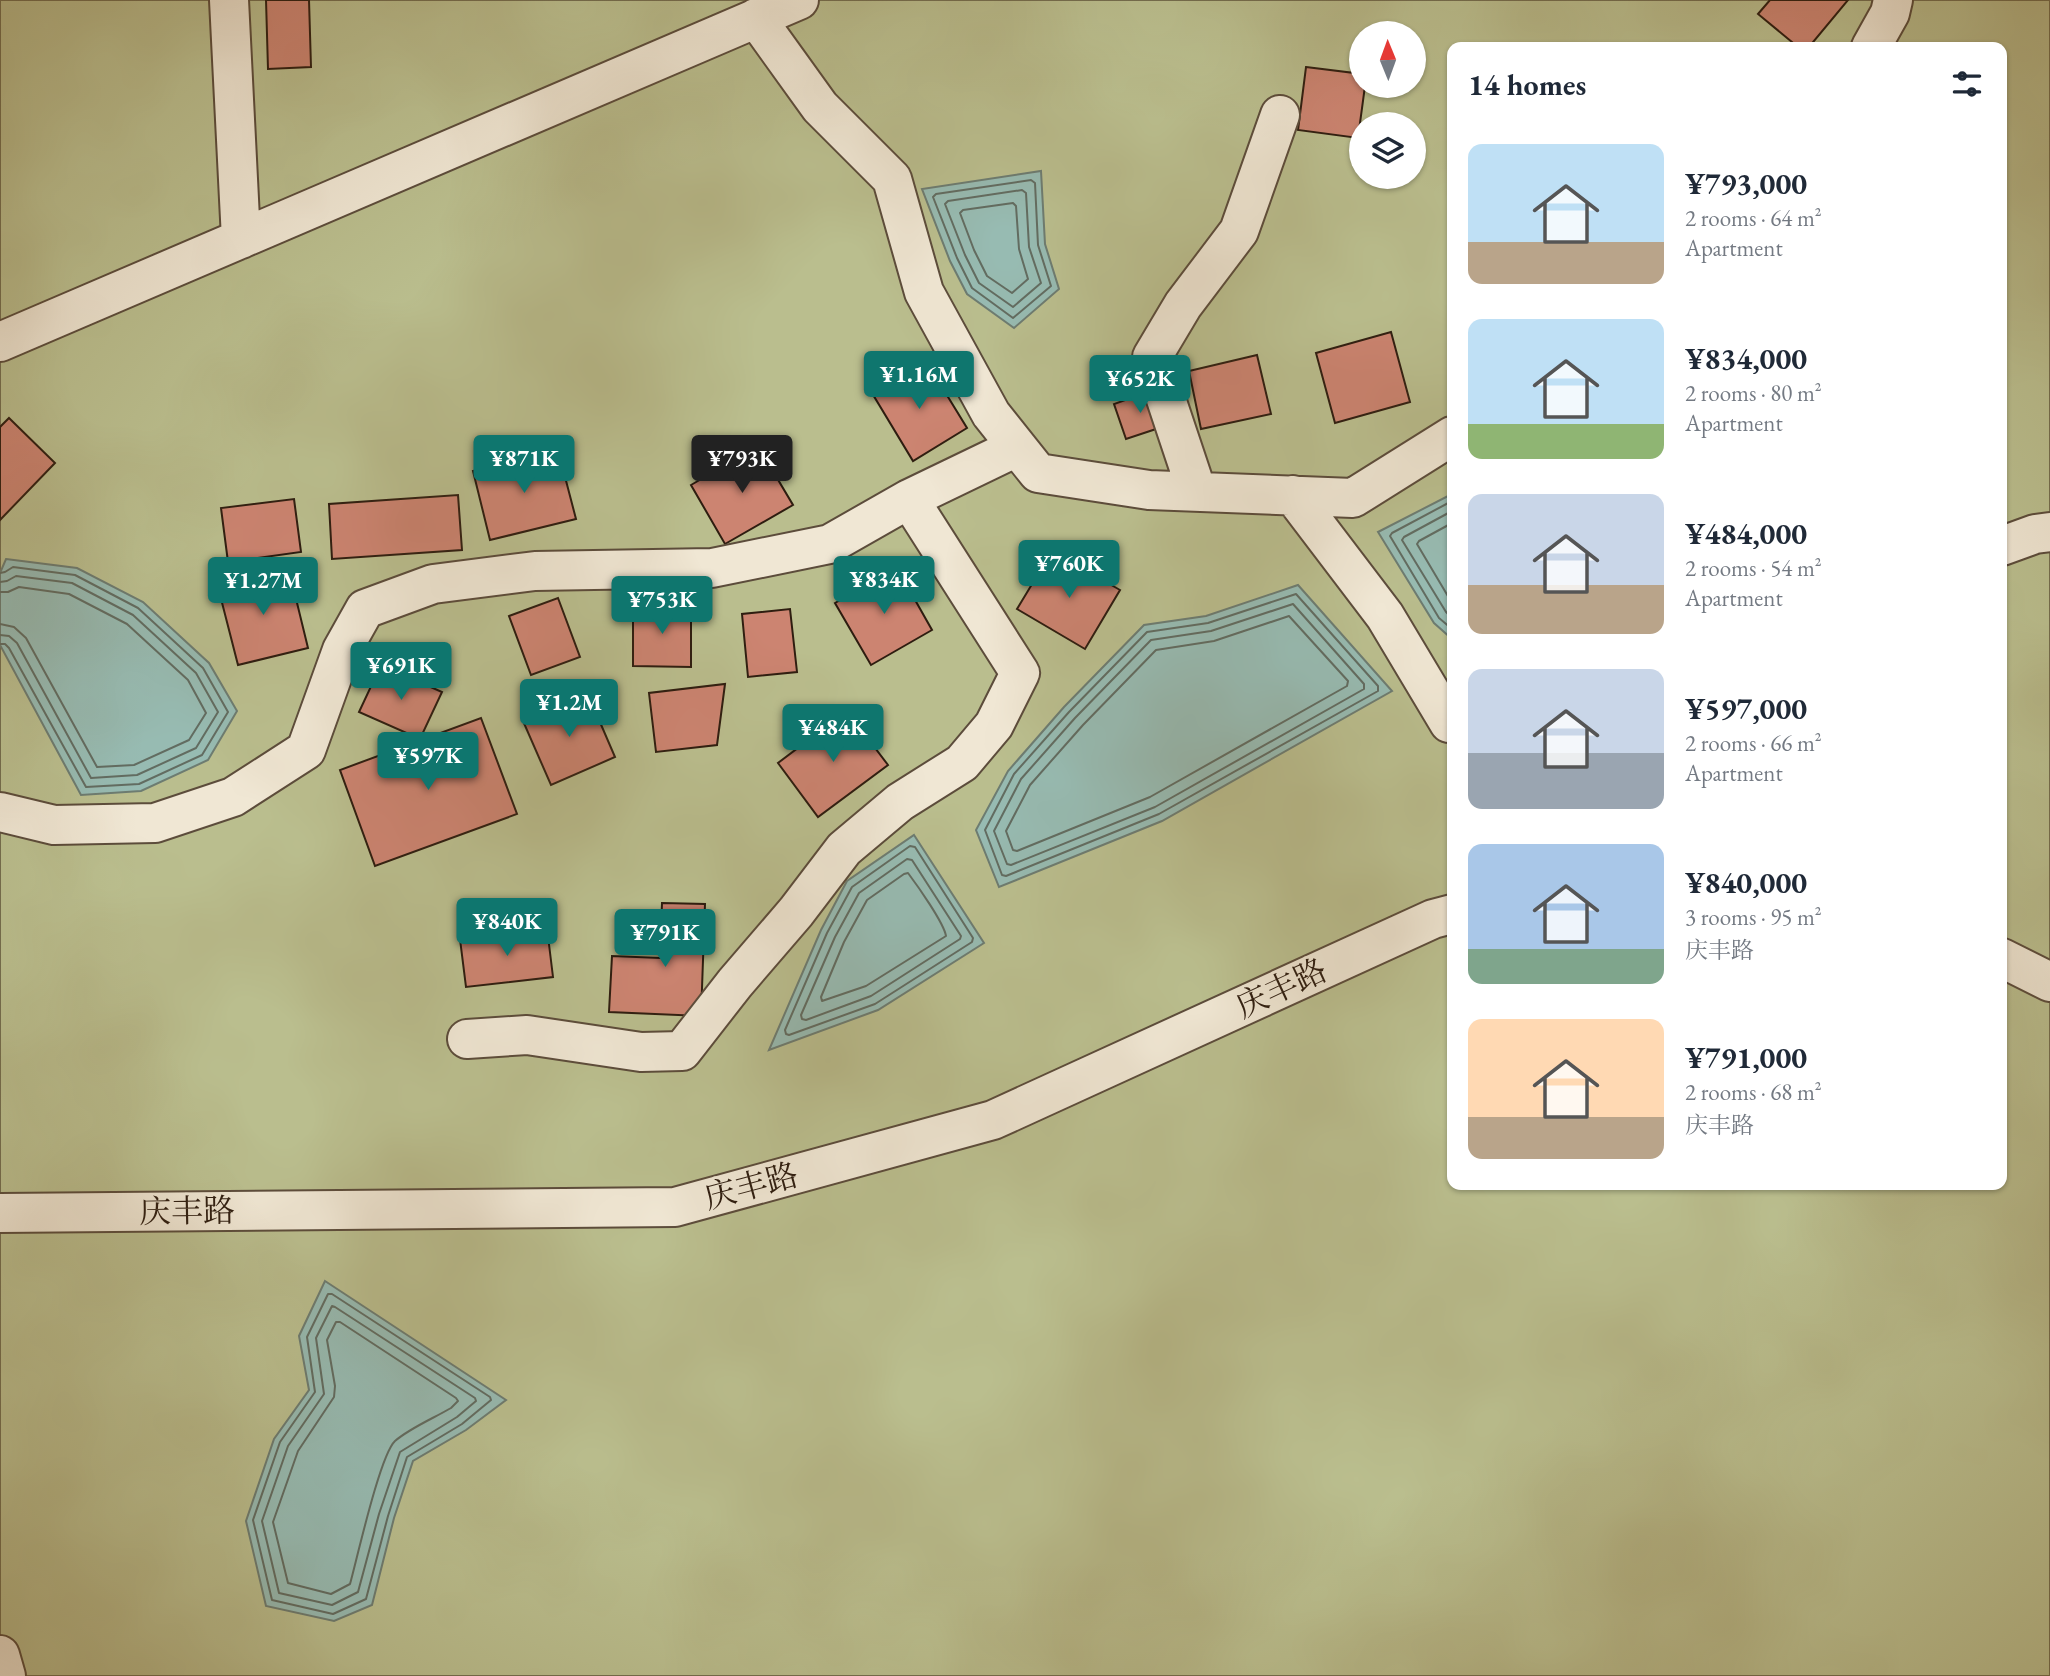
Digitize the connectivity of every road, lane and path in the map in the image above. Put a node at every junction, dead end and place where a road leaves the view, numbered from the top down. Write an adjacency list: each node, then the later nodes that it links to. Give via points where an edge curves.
1 (229, 0): 7 (street)
2 (799, 0): 4 (street)
3 (1893, 0): 5 (street)
4 (756, 18): 7 (street); 10 (street, via 820,107 892,179 923,292 991,414)
5 (1874, 42)
6 (1280, 114): 11 (street, via 1239,231 1183,305 1152,357)
7 (241, 239): 8 (street)
8 (0, 342)
9 (1447, 439): 12 (street, via 1353,498)
10 (1017, 447): 11 (street, via 1038,473 1149,490); 13 (street)
11 (1197, 492): 12 (street)
12 (1293, 495): 16 (street, via 1385,616)
13 (909, 499): 17 (street, via 830,544 712,568 535,571 433,584 365,609 342,650 306,750 233,797 155,823 54,825); 21 (street, via 1020,673 994,725 962,764 900,802 844,849 682,1051 641,1052 527,1035)
14 (2050, 533): 15 (street)
15 (2007, 544)
16 (1447, 720)
17 (0, 812)
18 (1447, 915): 22 (street, 庆丰路, via 993,1120 675,1207)
19 (2007, 960): 20 (street)
20 (2050, 982)
21 (467, 1039)
22 (0, 1213)
23 (0, 1655): 24 (street)
24 (6, 1676)

